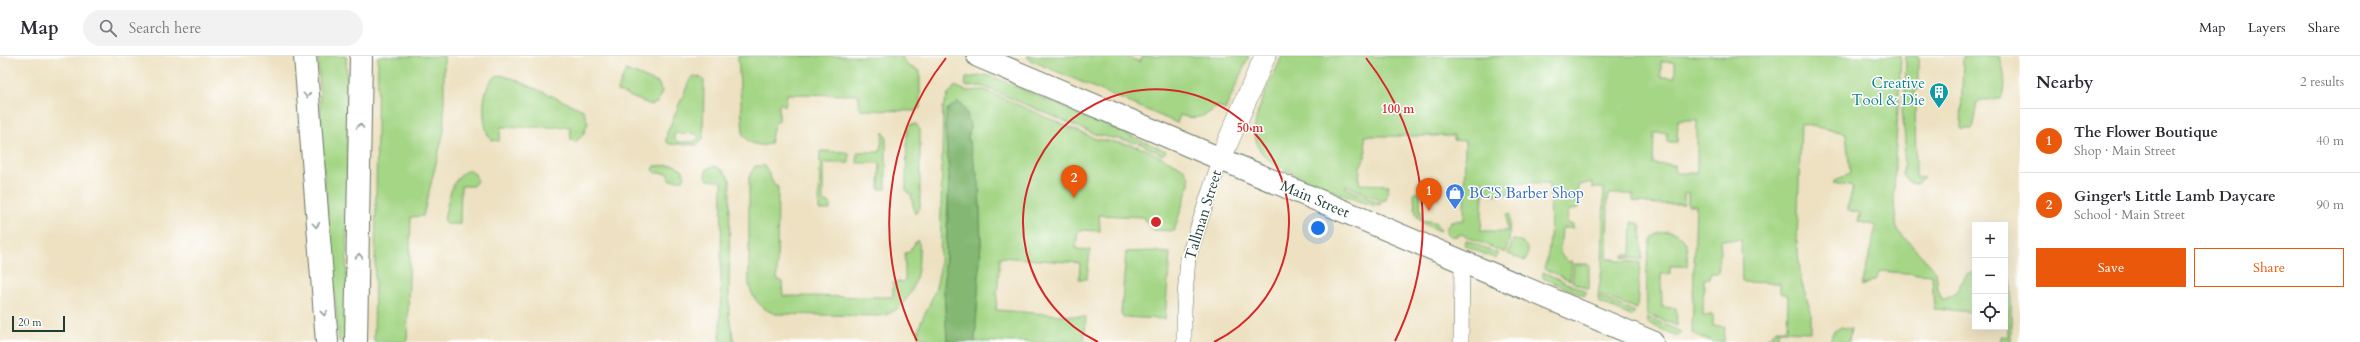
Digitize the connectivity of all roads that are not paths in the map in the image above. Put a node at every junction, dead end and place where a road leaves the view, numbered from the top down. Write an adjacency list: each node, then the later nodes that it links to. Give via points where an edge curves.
1 (305, 56): 7 (main road, one-way to 7, via 314,200)
2 (361, 56): 8 (main road, one-way to 2)
3 (978, 56): 5 (main road, Main Street)
4 (1265, 56): 5 (street)
5 (1220, 160): 6 (main road, Main Street); 9 (street, Tallman Street, via 1188,258)
6 (1462, 263): 10 (street); 11 (main road, Main Street)
7 (327, 342)
8 (356, 342)
9 (1184, 342)
10 (1461, 342)
11 (1652, 342)

